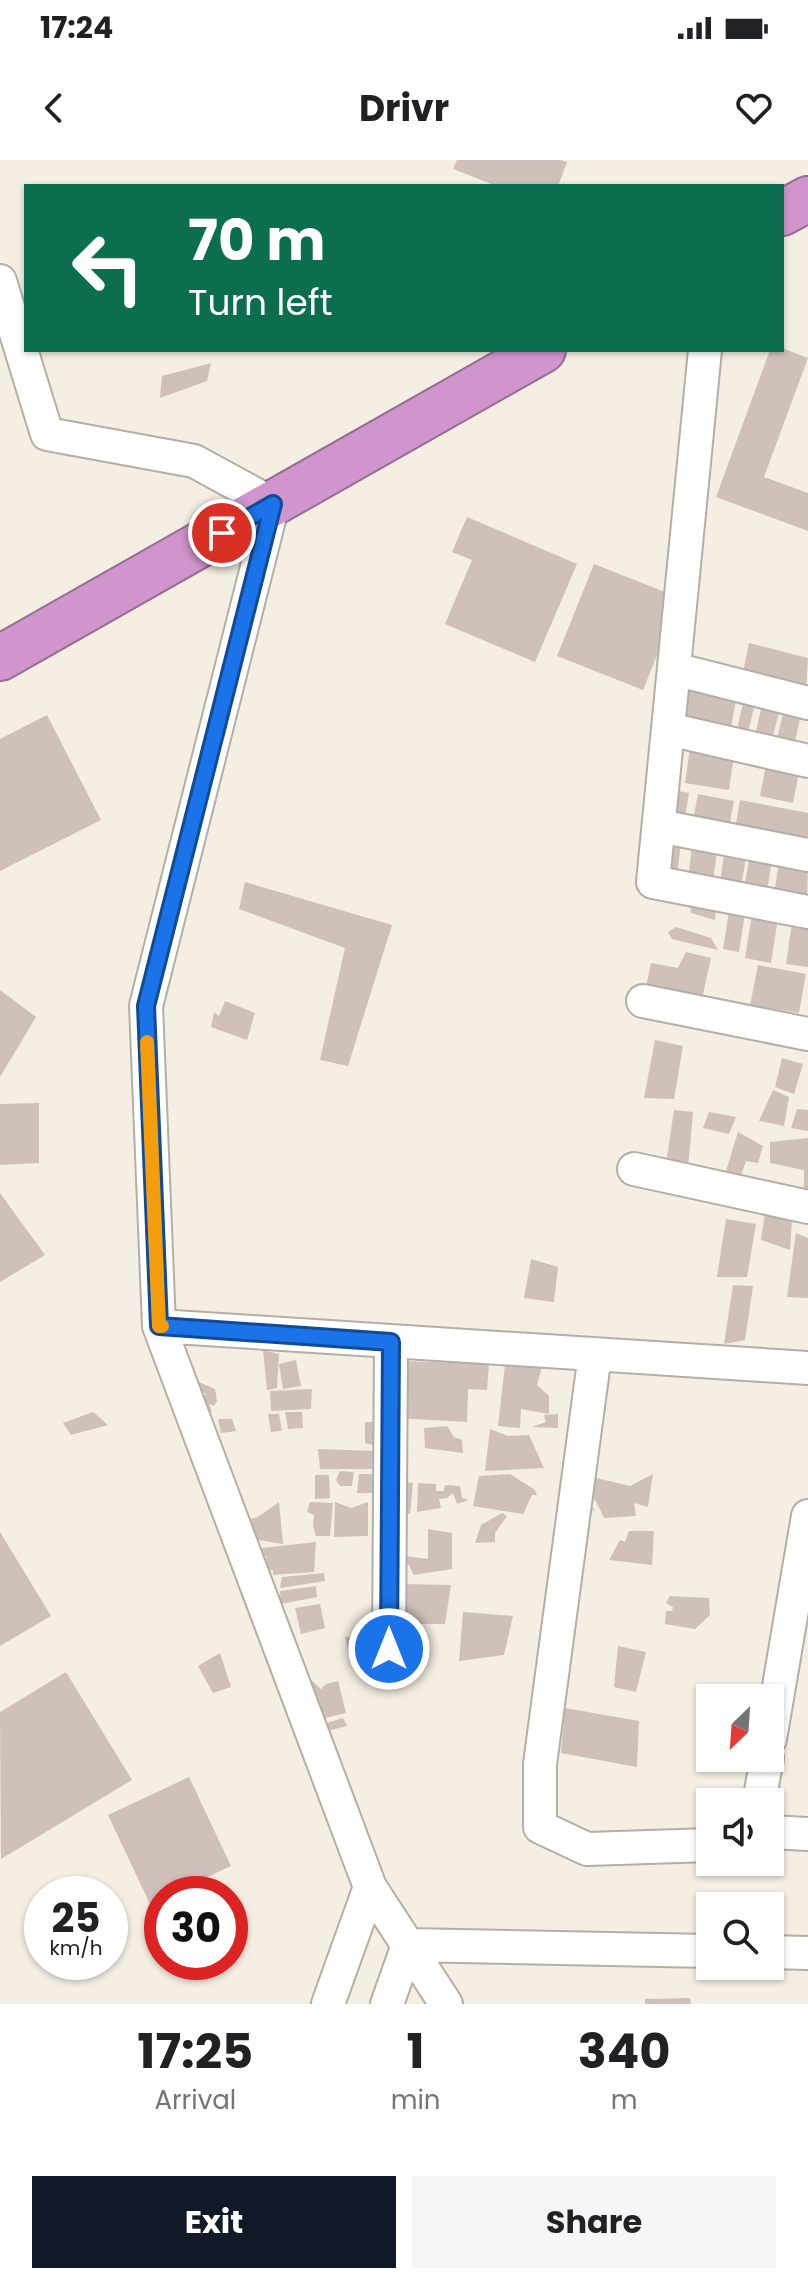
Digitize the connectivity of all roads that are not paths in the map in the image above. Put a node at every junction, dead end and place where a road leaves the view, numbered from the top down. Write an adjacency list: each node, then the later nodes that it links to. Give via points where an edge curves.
1 (808, 199): 2 (highway)
2 (784, 212)
3 (0, 281): 6 (street, via 47,434 194,461)
4 (539, 352): 6 (highway)
5 (705, 352): 8 (street)
6 (273, 504): 7 (highway); 19 (street, via 146,1006)
7 (0, 658)
8 (674, 669): 9 (street); 10 (street)
9 (808, 703)
10 (668, 729): 11 (street); 12 (street)
11 (808, 761)
12 (659, 826): 13 (street); 14 (street, via 653,882)
13 (808, 855)
14 (808, 912)
15 (643, 1001): 16 (street)
16 (808, 1034)
17 (634, 1169): 18 (street)
18 (808, 1207)
19 (159, 1326): 20 (street); 30 (street)
20 (391, 1342): 21 (street); 25 (street)
21 (595, 1354): 22 (street); 29 (street, via 540,1764 540,1827 587,1849)
22 (808, 1368)
23 (808, 1516): 24 (street)
24 (800, 1616): 26 (street)
25 (389, 1649)
26 (783, 1684)
27 (784, 1833): 28 (street)
28 (808, 1834)
29 (696, 1845)
30 (370, 1887): 31 (street); 35 (street)
31 (408, 1945): 32 (street); 36 (street); 37 (street)
32 (696, 1951)
33 (784, 1952): 34 (street)
34 (808, 1953)
35 (328, 2004)
36 (387, 2004)
37 (446, 2004)

